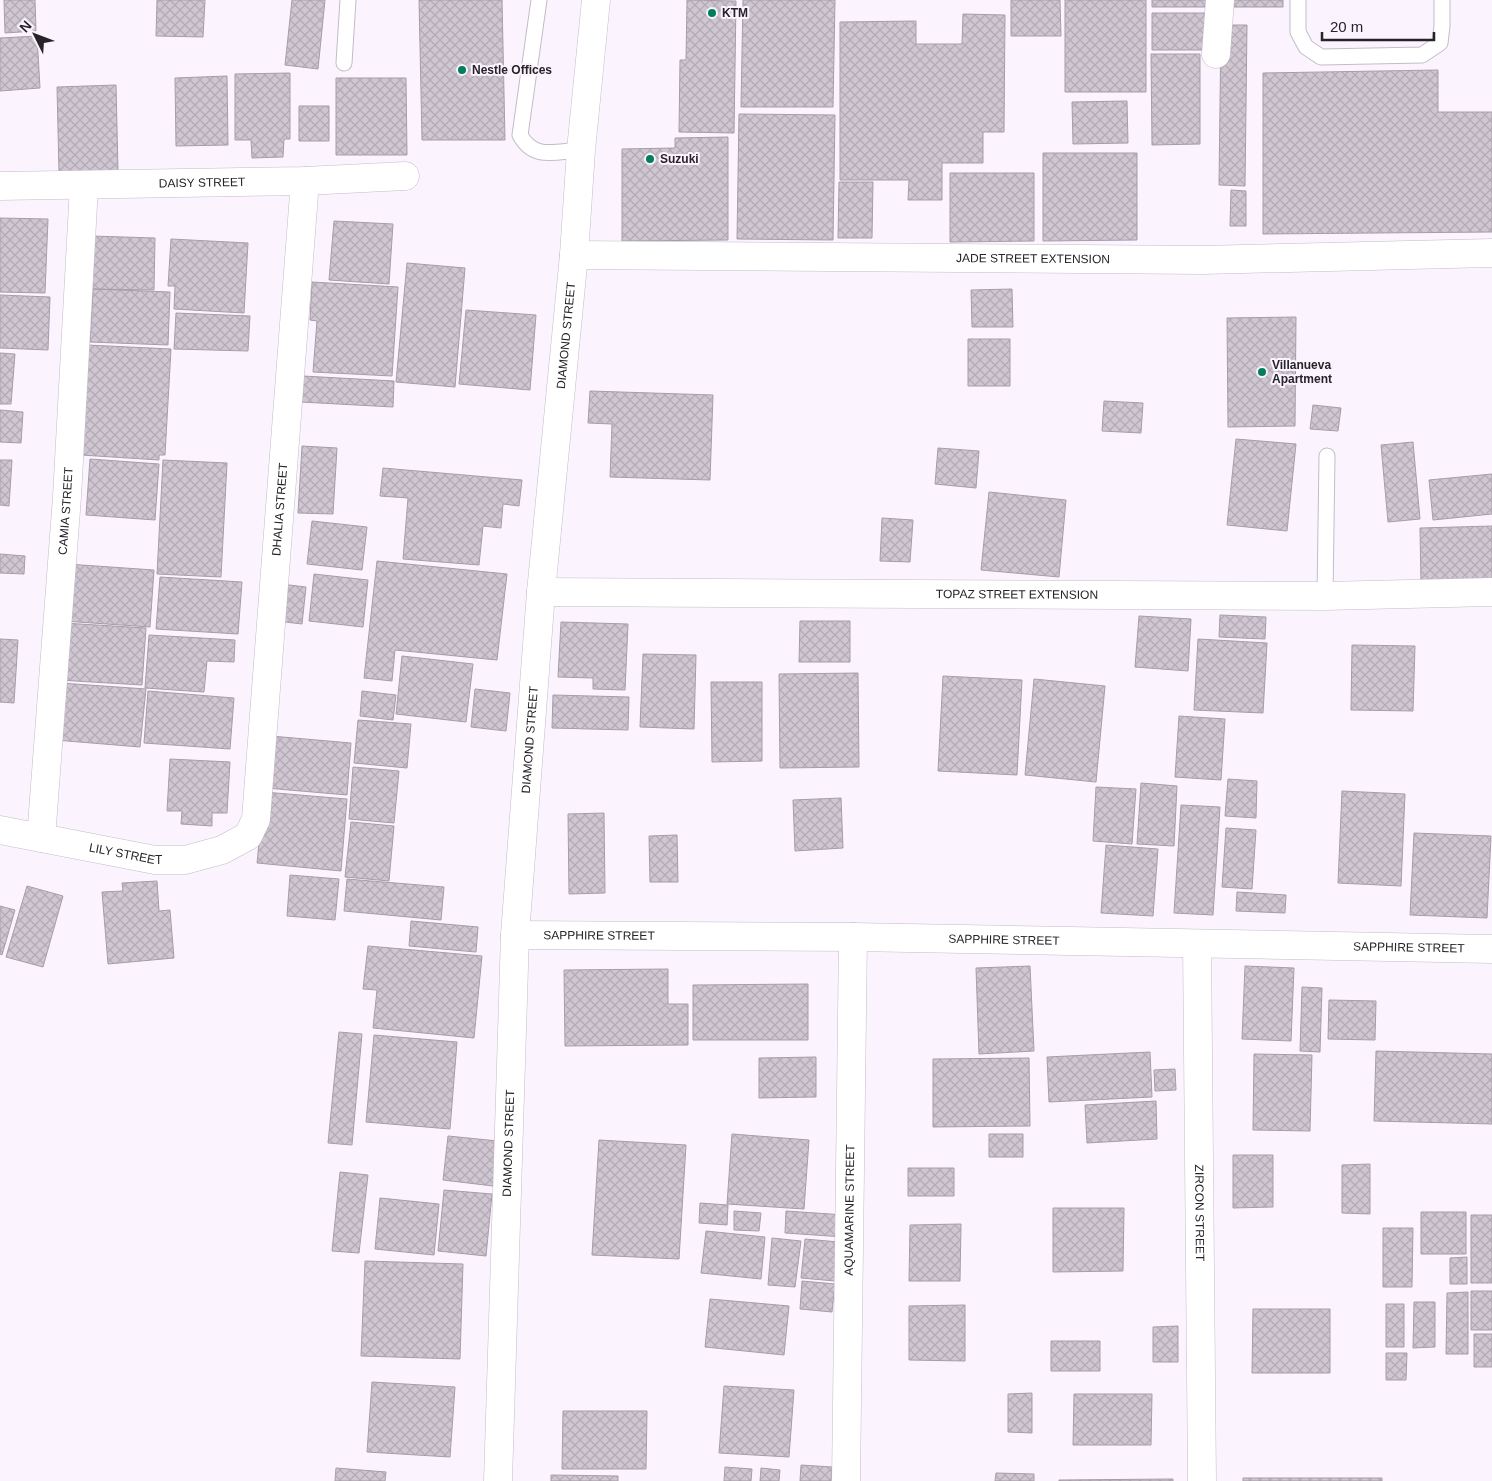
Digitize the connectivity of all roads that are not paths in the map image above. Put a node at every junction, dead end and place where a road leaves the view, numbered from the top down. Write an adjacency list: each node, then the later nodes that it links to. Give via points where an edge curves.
1 (348, 0): 8 (lane)
2 (539, 0): 9 (lane, via 520,135 525,145 538,153)
3 (596, 0): 9 (street, DIAMOND STREET)
4 (1220, 0): 7 (street)
5 (1298, 0): 6 (lane, via 1298,32 1306,47 1321,57 1422,55 1440,43)
6 (1442, 0)
7 (1216, 54)
8 (344, 63)
9 (581, 150): 15 (street, DIAMOND STREET)
10 (405, 176): 11 (street, DAISY STREET)
11 (305, 181): 13 (street, DAISY STREET); 21 (street, DHALIA STREET, via 256,819)
12 (0, 186): 13 (street, DAISY STREET)
13 (84, 186): 22 (street, CAMIA STREET, via 67,497)
14 (1492, 253): 15 (street, JADE STREET EXTENSION, via 1203,260)
15 (574, 254): 17 (street, DIAMOND STREET)
16 (1328, 456): 19 (lane)
17 (541, 592): 19 (street, TOPAZ STREET EXTENSION); 23 (street, DIAMOND STREET)
18 (1492, 592): 19 (street, TOPAZ STREET EXTENSION)
19 (1325, 596)
20 (0, 830): 22 (street, LILY STREET)
21 (248, 836): 22 (street, LILY STREET, via 222,850 185,860 155,860)
22 (41, 838)
23 (515, 935): 24 (street, SAPPHIRE STREET); 27 (street, DIAMOND STREET)
24 (853, 937): 25 (street, SAPPHIRE STREET); 28 (street, AQUAMARINE STREET)
25 (1197, 944): 26 (street, SAPPHIRE STREET); 29 (street, ZIRCON STREET)
26 (1492, 949)
27 (498, 1481)
28 (846, 1481)
29 (1202, 1481)

